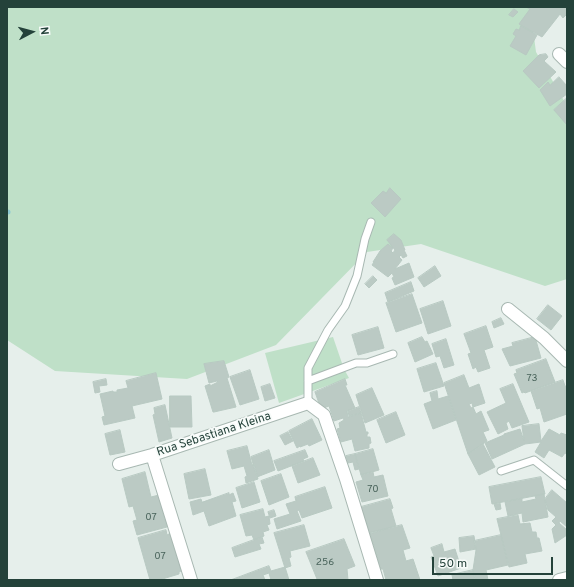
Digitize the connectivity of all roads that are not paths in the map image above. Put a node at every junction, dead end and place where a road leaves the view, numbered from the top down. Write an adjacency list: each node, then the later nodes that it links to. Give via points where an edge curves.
1 (371, 222): 5 (lane, via 357,276 345,306 328,330 308,368)
2 (508, 309): 4 (street, via 544,338)
3 (393, 354): 5 (lane, via 367,363 356,363)
4 (567, 361)
5 (308, 381): 6 (lane)
6 (308, 404): 7 (street, Rua Sebastiana Kleina); 13 (street, via 324,415)
7 (152, 455): 8 (street, Rua Sebastiana Kleina); 12 (street)
8 (119, 464)
9 (501, 471): 10 (lane, via 534,460)
10 (567, 486)
11 (567, 578): 14 (street)
12 (191, 580)
13 (377, 580)
14 (559, 580)

